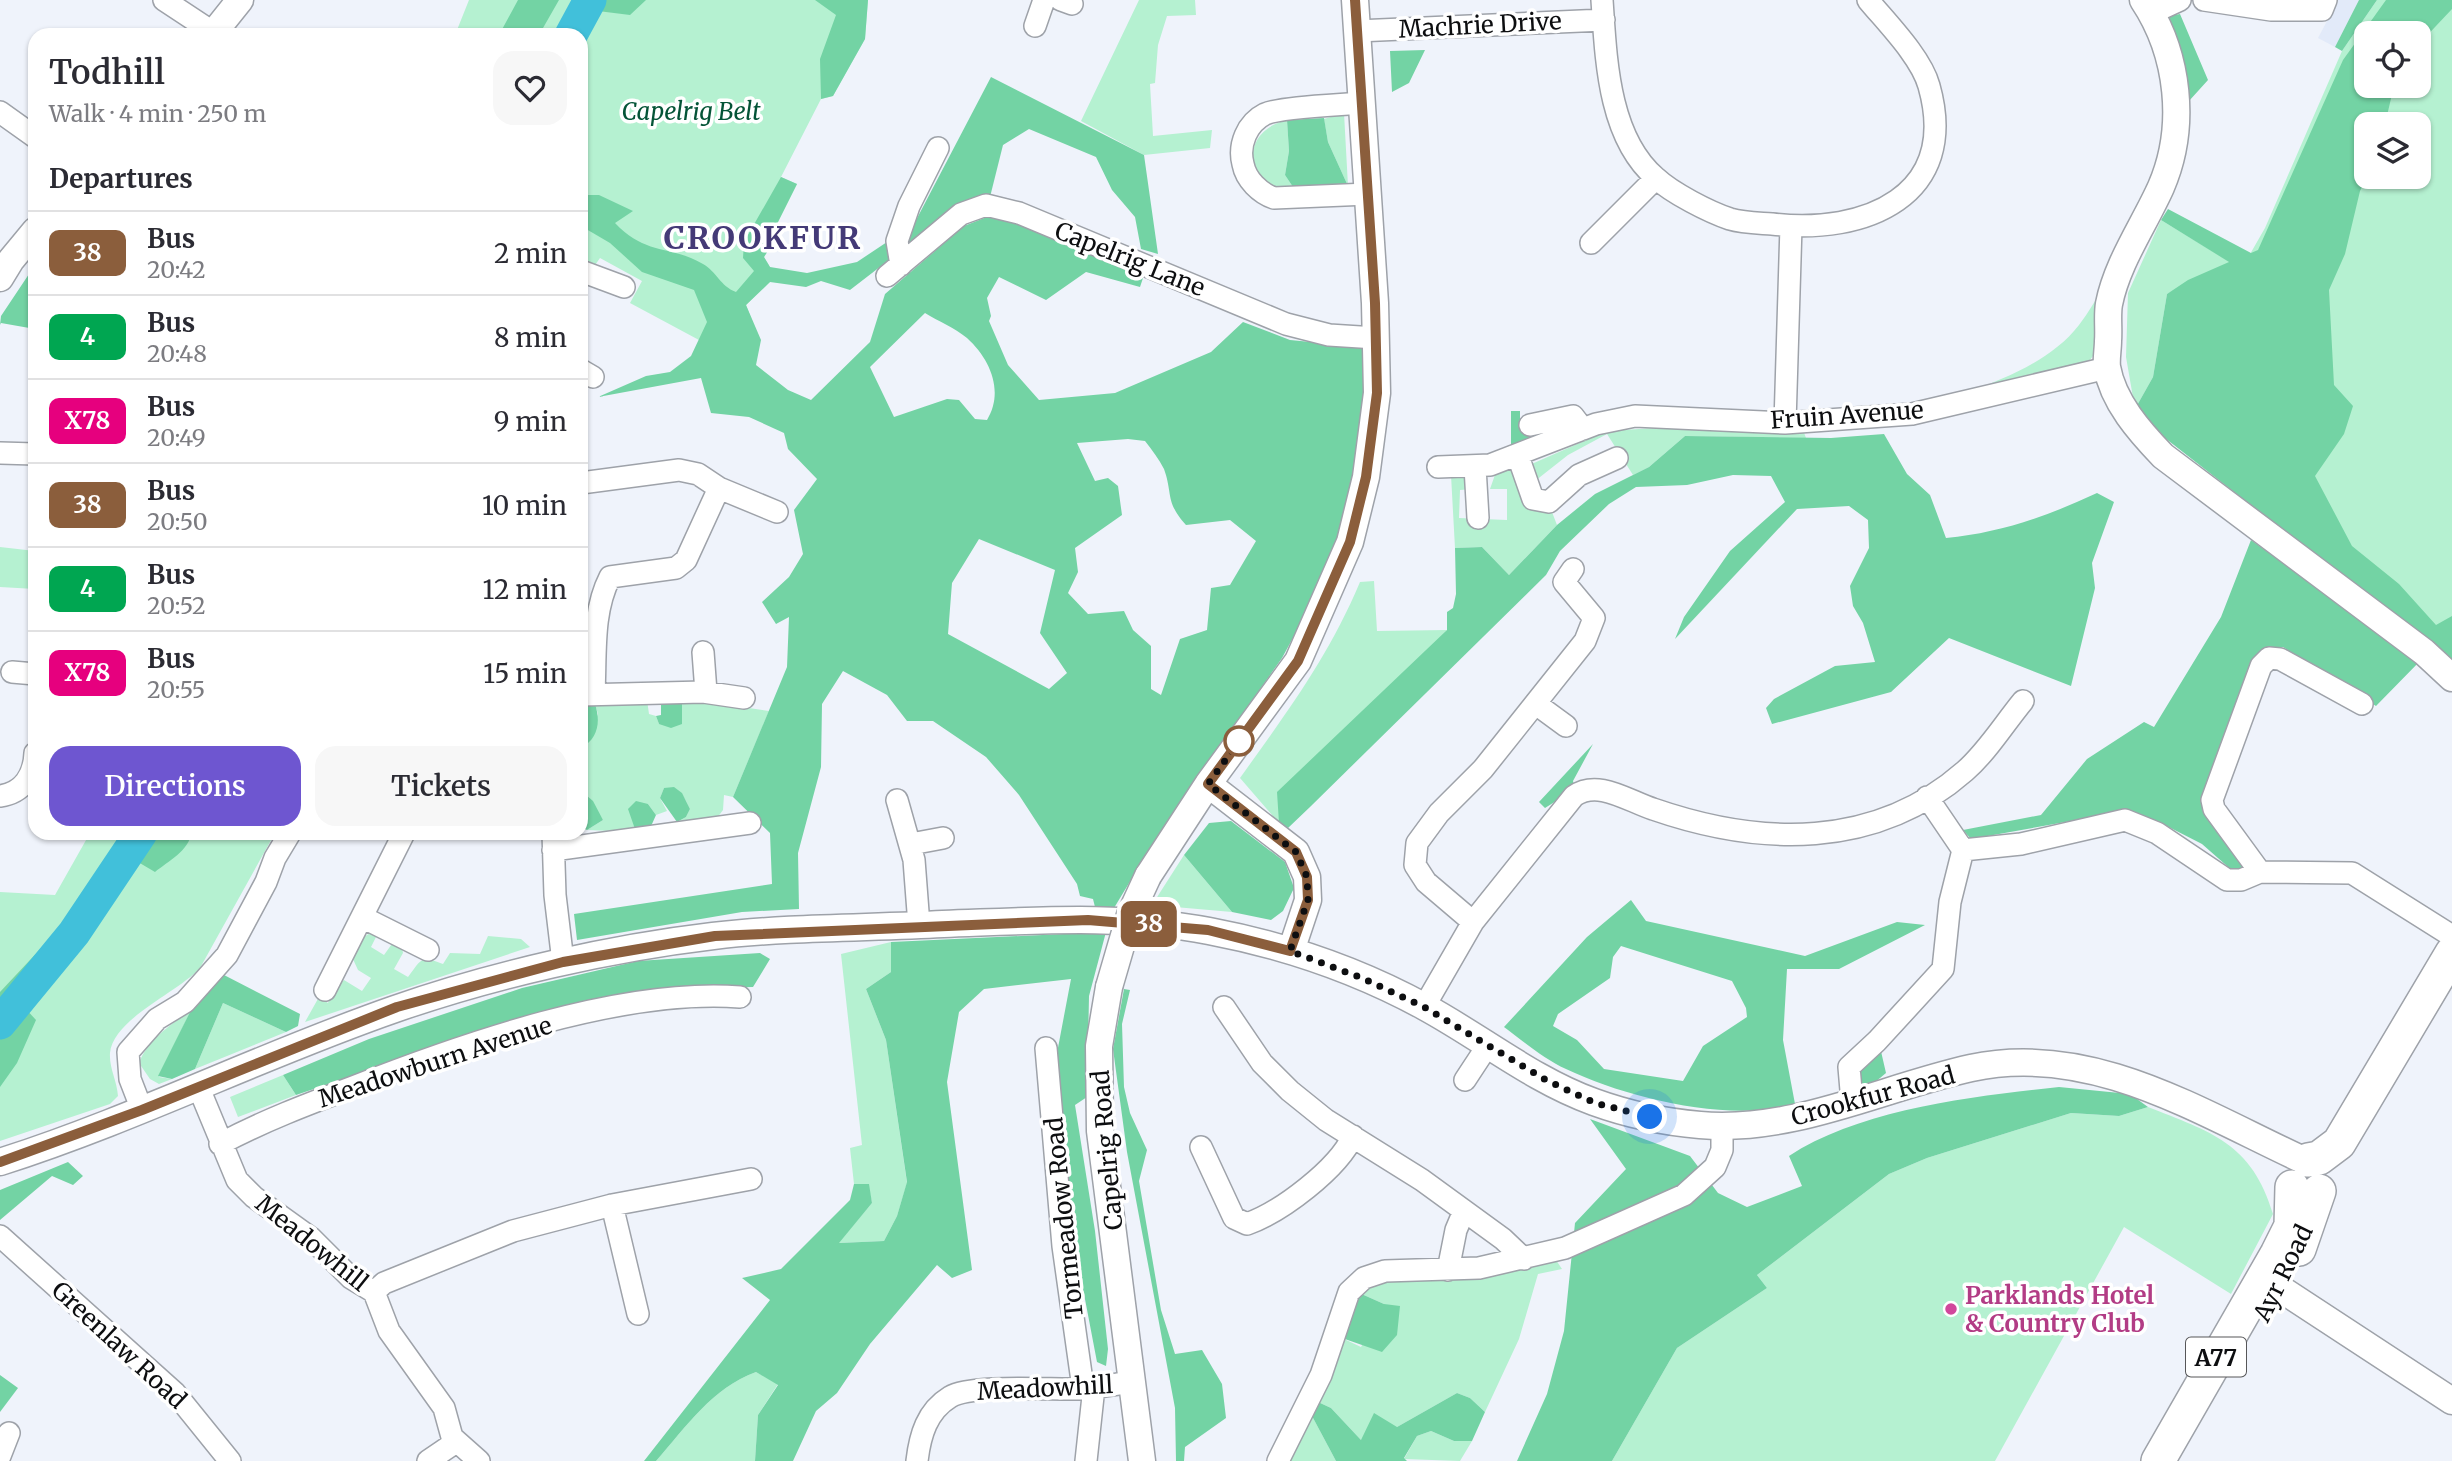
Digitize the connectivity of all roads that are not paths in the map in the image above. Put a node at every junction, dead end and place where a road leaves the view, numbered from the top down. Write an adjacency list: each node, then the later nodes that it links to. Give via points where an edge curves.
1 (164, 0): 12 (street)
2 (240, 0): 13 (street)
3 (1044, 0): 11 (street)
4 (1355, 0): 14 (street, Capelrig Road)
5 (1868, 0): 21 (street, via 1900,37 1928,84 1936,132 1927,171 1899,200 1869,217)
6 (2180, 0): 9 (street)
7 (2204, 0): 8 (street, via 2271,10 2322,10)
8 (2326, 0)
9 (2148, 6): 28 (street, via 2165,39 2172,71 2176,136 2162,184 2109,304)
10 (1603, 10): 14 (street, Machrie Drive); 19 (street, via 1613,98 1624,129)
11 (1035, 26)
12 (204, 28)
13 (218, 28)
14 (1357, 31): 15 (street, Capelrig Road)
15 (1362, 103): 20 (street, Capelrig Road); 20 (street, via 1267,113 1251,125 1240,148 1243,167 1263,194 1275,198)
16 (0, 112): 17 (street)
17 (28, 141)
18 (938, 148): 27 (street, Capelrig Lane, via 909,206 897,241 894,270 961,214 986,205 1019,213 1286,324 1329,335)
19 (1656, 178): 21 (street, via 1732,220); 23 (street)
20 (1368, 194): 27 (street, Capelrig Road)
21 (1791, 226): 29 (street)
22 (28, 238): 24 (street)
23 (1591, 243)
24 (4, 264)
25 (588, 274): 26 (street)
26 (624, 287)
27 (1376, 338): 56 (street, Capelrig Road, via 1377,393 1366,477 1350,542 1298,661)
28 (2108, 368): 29 (street, Fruin Avenue, via 1912,414); 46 (street, via 2120,402 2163,456 2402,635)
29 (1785, 423): 31 (street, Fruin Avenue, via 1635,416)
30 (1530, 425): 31 (street, via 1573,416)
31 (1583, 429): 34 (street, Fruin Avenue)
32 (0, 453): 33 (street)
33 (28, 454)
34 (1518, 456): 35 (street, via 1533,499 1541,503 1549,502 1579,475); 37 (street, Fruin Avenue)
35 (1617, 458)
36 (1438, 467): 37 (street, Fruin Avenue)
37 (1475, 467): 41 (street)
38 (588, 482): 39 (street, via 679,470 698,474)
39 (719, 488): 40 (street); 47 (street, via 686,561 676,568 610,577 603,590)
40 (777, 512)
41 (1478, 518)
42 (1573, 569): 52 (street, via 1564,582 1594,618 1585,641)
43 (703, 652): 48 (street)
44 (12, 672): 45 (street)
45 (28, 673)
46 (2452, 678)
47 (588, 687)
48 (706, 692): 49 (street); 50 (street)
49 (588, 694)
50 (744, 698)
51 (2023, 701): 58 (street, via 1966,770)
52 (1536, 704): 54 (street); 71 (street, via 1417,843 1415,865 1426,882)
53 (2362, 704): 69 (street, via 2280,659 2270,658 2261,666 2212,800)
54 (1566, 726)
55 (28, 778): 57 (street, via 25,785)
56 (1208, 784): 75 (street, via 1296,852 1307,877 1308,900); 104 (street, Capelrig Road, bridge, via 1148,876 1130,915 1109,987 1099,1045 1100,1131)
57 (0, 796)
58 (1927, 797): 68 (street); 71 (street, via 1872,822 1788,837 1744,833 1655,810 1597,788 1583,789)
59 (897, 800): 67 (street)
60 (750, 823): 62 (street)
61 (943, 838): 67 (street)
62 (588, 839)
63 (286, 840): 88 (street, via 227,955 185,1002 157,1019 128,1052 130,1079)
64 (400, 840): 70 (street)
65 (574, 840): 66 (street)
66 (553, 842): 77 (street)
67 (911, 844): 72 (street)
68 (1963, 849): 69 (street, via 2021,844 2124,820 2157,833 2227,880); 87 (street, via 1950,902 1943,969 1849,1067)
69 (2260, 872): 73 (street, via 2352,873)
70 (362, 917): 74 (street); 78 (street)
71 (1473, 922): 82 (street)
72 (919, 925): 75 (street, Crookfur Road, via 1076,920 1153,924 1208,930); 77 (street, Crookfur Road, via 715,936)
73 (2452, 936)
74 (428, 950)
75 (1290, 951): 82 (street, Crookfur Road)
76 (2452, 953): 94 (main road, via 2339,1143 2319,1158)
77 (563, 962): 86 (street, Crookfur Road, via 397,1007)
78 (325, 990)
79 (2452, 994): 94 (main road, via 2350,1162)
80 (740, 997): 91 (street, Meadowburn Avenue, via 709,995 627,1004 514,1031 401,1068 255,1125)
81 (1224, 1007): 90 (street, via 1281,1082)
82 (1424, 1007): 83 (street, Crookfur Road)
83 (1488, 1045): 85 (street); 89 (street, Crookfur Road, via 1595,1103 1650,1117)
84 (1046, 1048): 105 (street, Tormeadow Road, via 1063,1246)
85 (1465, 1080)
86 (198, 1086): 88 (street, Crookfur Road); 91 (street, Meadowhill)
87 (1852, 1102): 89 (street, Crookfur Road, via 1793,1120); 94 (street, Crookfur Road, via 1976,1067 2035,1063 2092,1071 2152,1088 2256,1138)
88 (142, 1110): 93 (street, Crookfur Road)
89 (1722, 1125): 99 (street, via 1722,1150 1715,1167 1684,1195 1565,1248)
90 (1353, 1136): 92 (street, via 1330,1166 1264,1218 1247,1224 1234,1218); 97 (street)
91 (220, 1144): 102 (street, Meadowhill, via 237,1180 254,1197)
92 (1201, 1147)
93 (0, 1162)
94 (2306, 1177): 101 (main road, Ayr Road / A77)
95 (751, 1180): 96 (street)
96 (612, 1205): 102 (street, via 513,1231 384,1283); 103 (street)
97 (1464, 1211): 99 (street); 100 (street)
98 (0, 1236): 110 (street, Greenlaw Road, via 175,1393)
99 (1524, 1259): 100 (street)
100 (1448, 1270): 116 (street, via 1385,1271 1364,1278 1349,1292 1321,1375)
101 (2272, 1283): 106 (street); 117 (main road, Ayr Road / A77); 118 (main road, Ayr Road / A77)
102 (374, 1292): 108 (street, Meadowhill, via 389,1331 444,1408)
103 (638, 1314)
104 (1133, 1382): 105 (street, Meadowhill); 115 (street, Capelrig Road)
105 (1088, 1388): 113 (street, Meadowhill, via 953,1395 934,1409 924,1426); 114 (street, Tormeadow Road)
106 (2452, 1401)
107 (9, 1433): 109 (street)
108 (456, 1442): 111 (street); 112 (street)
109 (0, 1457)
110 (230, 1461)
111 (428, 1461)
112 (479, 1461)
113 (916, 1461)
114 (1086, 1461)
115 (1142, 1461)
116 (1278, 1461)
117 (2158, 1461)
118 (2179, 1461)

